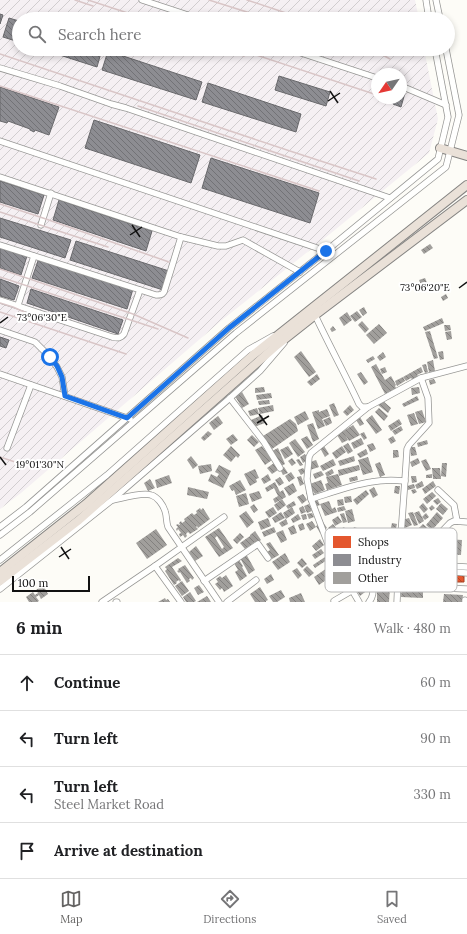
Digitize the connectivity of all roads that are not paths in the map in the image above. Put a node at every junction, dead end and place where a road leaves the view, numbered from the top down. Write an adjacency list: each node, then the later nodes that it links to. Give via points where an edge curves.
1 (142, 0): 4 (street)
2 (426, 0): 5 (street)
3 (436, 0): 6 (street)
4 (179, 12)
5 (428, 12)
6 (439, 12)
7 (311, 56): 11 (street)
8 (436, 56): 13 (street)
9 (447, 56): 16 (street, via 459,115)
10 (0, 68): 21 (street)
11 (371, 76)
12 (407, 89): 13 (street)
13 (446, 105): 15 (street, via 448,117)
14 (0, 141): 26 (street)
15 (440, 148): 16 (highway); 21 (street, via 438,159)
16 (450, 151): 17 (highway); 43 (street, via 446,167 236,333)
17 (467, 156)
18 (0, 177): 20 (street)
19 (467, 184): 34 (highway)
20 (51, 193): 23 (street); 24 (street)
21 (390, 198): 26 (street)
22 (466, 201): 32 (highway)
23 (41, 225)
24 (181, 237): 28 (street, via 218,246 243,240); 29 (street, via 164,292 159,295)
25 (0, 244): 27 (street)
26 (326, 251): 28 (street)
27 (34, 256): 29 (street); 31 (street)
28 (300, 272): 42 (street, via 229,328)
29 (140, 290): 31 (street, via 124,334 118,338)
30 (0, 300): 31 (street)
31 (18, 305)
32 (315, 315): 34 (highway); 41 (street, via 358,404)
33 (0, 330): 39 (street, via 35,342 50,357 62,377)
34 (290, 330): 40 (street, via 260,371); 60 (street, via 248,350 107,475); 64 (highway, via 253,356 86,504); 68 (highway, via 271,350 79,520)
35 (467, 366): 37 (street)
36 (0, 374): 38 (street)
37 (421, 378): 41 (street); 46 (street, via 428,398 429,423 407,449)
38 (31, 385): 39 (street); 44 (street)
39 (65, 396): 42 (street)
40 (230, 398): 45 (street, via 264,442); 49 (street)
41 (368, 407): 48 (street, via 311,453 307,479)
42 (127, 418): 43 (street); 53 (street)
43 (134, 421): 56 (street)
44 (7, 448)
45 (280, 468)
46 (405, 481): 48 (street, via 370,482); 54 (street)
47 (438, 490): 51 (street, via 454,505)
48 (311, 499): 57 (street)
49 (112, 500): 58 (street, via 152,495 158,499 166,513 166,523); 70 (street)
50 (224, 517): 58 (street)
51 (457, 521): 52 (street); 55 (street, via 451,522)
52 (467, 522)
53 (0, 527)
54 (401, 528)
55 (444, 528)
56 (0, 535)
57 (325, 536)
58 (181, 548): 61 (street); 69 (street)
59 (268, 558): 69 (street, via 258,544)
60 (0, 560)
61 (155, 566): 77 (street); 78 (street)
62 (457, 566): 63 (street)
63 (467, 567)
64 (0, 572)
65 (457, 572): 66 (street)
66 (467, 573)
67 (256, 580): 80 (street)
68 (0, 581)
69 (204, 581): 79 (street)
70 (0, 589)
71 (457, 589): 72 (street)
72 (467, 589)
73 (349, 592): 76 (street)
74 (353, 592): 81 (street)
75 (373, 592): 82 (street)
76 (334, 601)
77 (102, 602)
78 (181, 602)
79 (218, 602)
80 (227, 602)
81 (359, 602)
82 (369, 602)

